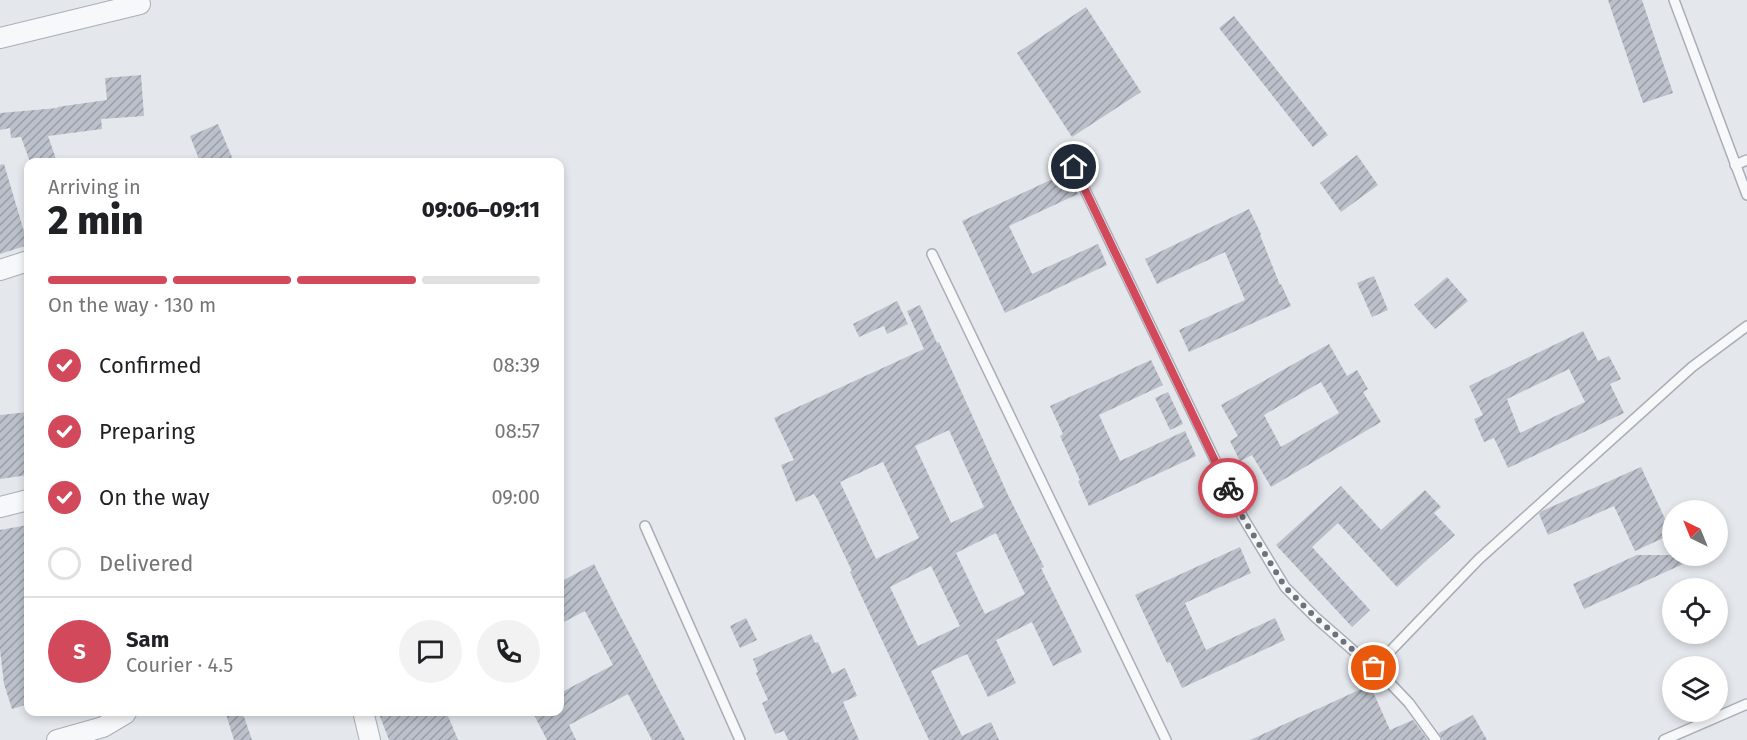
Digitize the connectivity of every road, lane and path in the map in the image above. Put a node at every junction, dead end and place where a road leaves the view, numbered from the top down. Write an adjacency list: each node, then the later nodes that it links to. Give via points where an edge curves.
1 (1674, 0): 5 (lane)
2 (140, 4): 3 (street)
3 (0, 38)
4 (1747, 160): 5 (lane)
5 (1735, 165): 7 (lane)
6 (1074, 167): 15 (lane, via 1242,516 1285,587)
7 (1747, 195)
8 (932, 254): 22 (lane)
9 (24, 262): 10 (street)
10 (0, 270)
11 (1747, 326): 15 (lane, via 1692,367 1479,559)
12 (24, 501): 13 (street)
13 (0, 507)
14 (645, 526): 21 (lane)
15 (1374, 668): 23 (lane)
16 (1747, 704): 24 (lane)
17 (122, 716): 19 (street, via 103,727)
18 (364, 716): 20 (street)
19 (57, 740)
20 (370, 740)
21 (740, 740)
22 (1166, 740)
23 (1436, 740)
24 (1664, 740)

